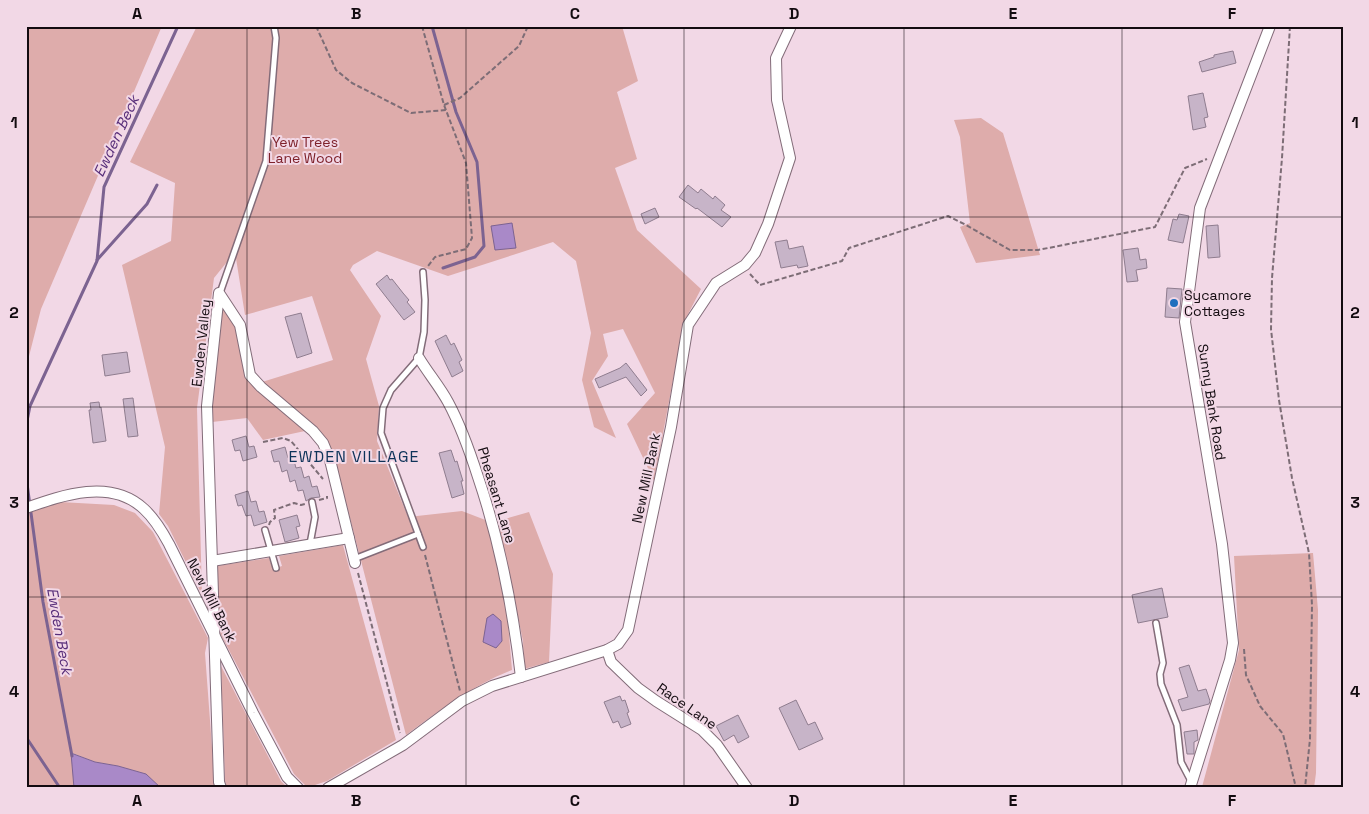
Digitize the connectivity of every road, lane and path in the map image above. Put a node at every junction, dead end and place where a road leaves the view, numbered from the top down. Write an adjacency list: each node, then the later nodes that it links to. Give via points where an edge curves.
1 (274, 26): 13 (lane, via 276,38 266,161)
2 (316, 26): 9 (path, via 336,70 352,83 411,113)
3 (422, 26): 8 (path)
4 (528, 26): 8 (path, via 519,46 460,98)
5 (790, 26): 32 (street, New Mill Bank, via 776,58 777,100 790,158 784,179 755,253 745,265 716,283 688,325 671,427 628,630 618,644)
6 (1270, 26): 10 (street, Sunny Bank Road)
7 (1290, 26): 42 (path, via 1271,329 1292,478 1309,553 1312,605 1310,729)
8 (444, 105): 9 (path)
9 (446, 110): 12 (path, via 466,163 472,238 466,249 435,257)
10 (1220, 154): 11 (path, via 1185,168 1155,227 1038,250 1010,250 948,216 849,248 842,261 760,285); 31 (street, Sunny Bank Road, via 1200,208 1185,322 1222,544)
11 (747, 270)
12 (423, 272): 14 (lane, via 426,300)
13 (220, 293): 22 (street, Ewden Valley, via 240,325 250,375 324,444); 26 (street, Ewden Valley, via 208,406)
14 (419, 358): 21 (lane, via 391,390 383,408 381,433); 33 (street, Pheasant Lane, via 448,402 468,447 489,510 516,633)
15 (263, 442): 16 (path, via 283,438 291,442)
16 (324, 480)
17 (326, 489): 18 (path, via 327,498)
18 (312, 502): 20 (path, via 294,503 274,510 275,518); 23 (lane, via 315,518)
19 (26, 508): 30 (street, New Mill Bank, via 83,492 102,492 134,501 144,508 160,529)
20 (265, 530): 25 (lane)
21 (418, 534): 24 (lane); 27 (lane)
22 (348, 538): 23 (street); 27 (street, Ewden Valley)
23 (310, 544): 25 (street)
24 (422, 547): 34 (path)
25 (271, 551): 26 (street); 28 (lane)
26 (212, 561): 30 (street, Ewden Valley)
27 (355, 561): 35 (path)
28 (276, 568)
29 (1156, 622): 36 (lane, via 1163,663 1161,684 1177,725 1181,762)
30 (214, 634): 37 (street, Ewden Valley); 38 (street, New Mill Bank, via 287,777)
31 (1233, 643): 36 (street, Sunny Bank Road); 41 (path, via 1244,649 1246,675 1260,706 1284,734)
32 (607, 650): 33 (street, New Mill Bank); 40 (street, Race Lane, via 611,662 638,688 702,730 717,745)
33 (521, 677): 34 (street, New Mill Bank, via 492,686)
34 (462, 701): 35 (street, New Mill Bank)
35 (403, 745): 39 (street, New Mill Bank)
36 (1191, 785)
37 (221, 788)
38 (298, 788)
39 (328, 788)
40 (747, 788)
41 (1296, 788)
42 (1305, 788)

